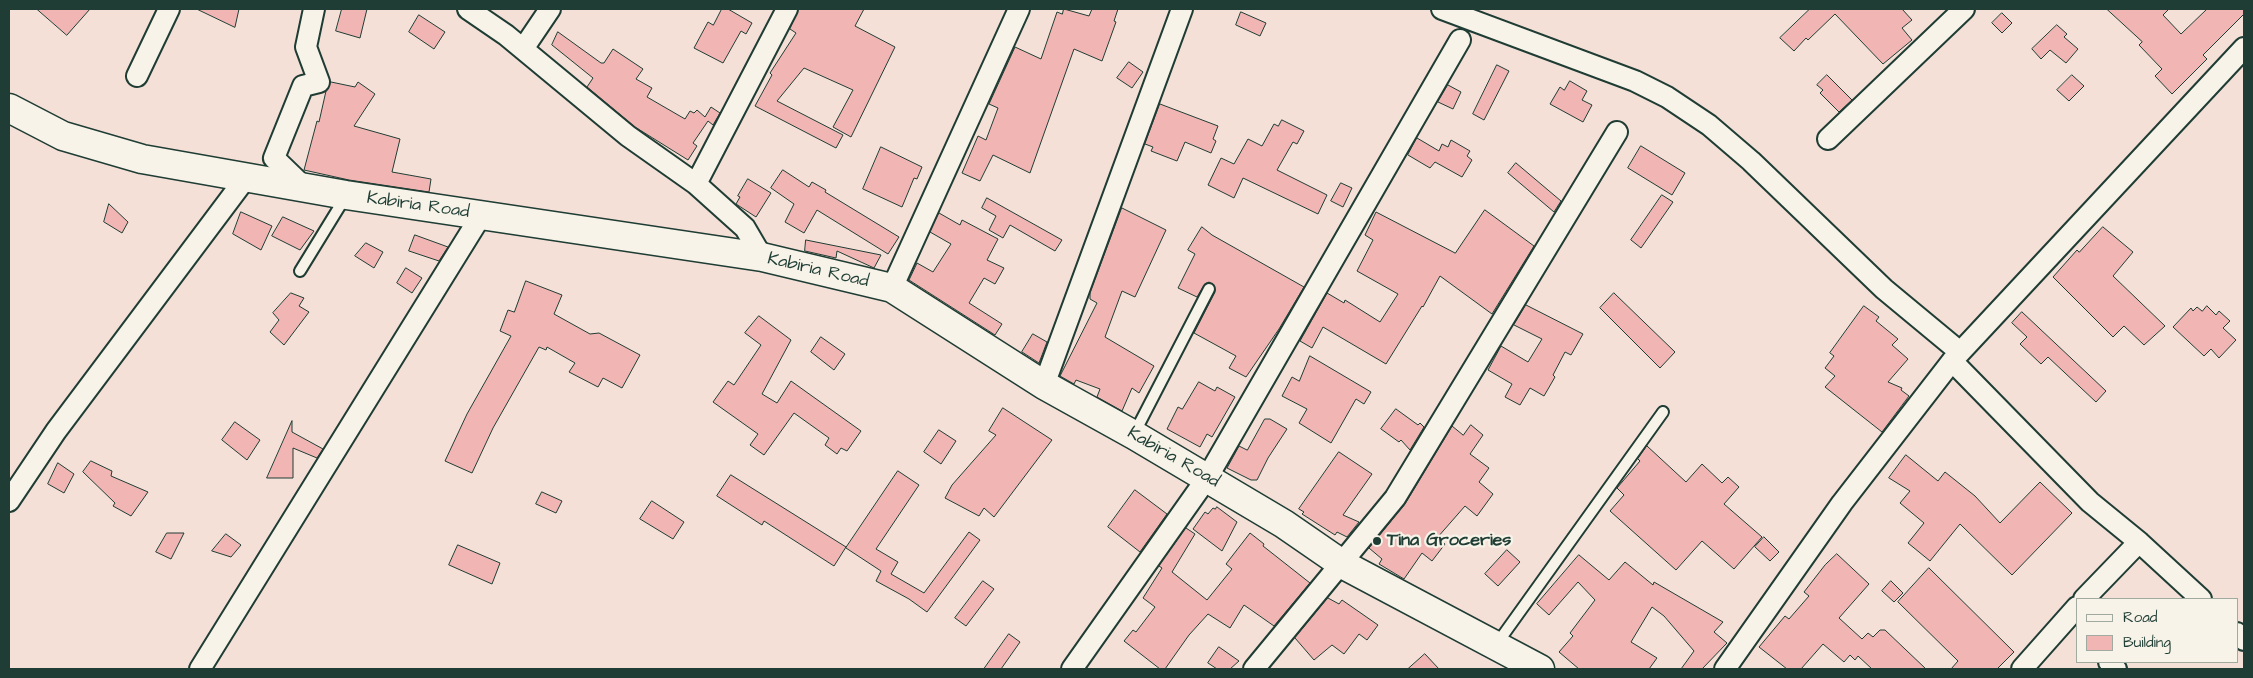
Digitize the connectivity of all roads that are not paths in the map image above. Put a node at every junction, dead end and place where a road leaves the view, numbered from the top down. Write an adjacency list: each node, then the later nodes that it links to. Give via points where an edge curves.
1 (169, 9): 13 (street)
2 (314, 9): 19 (street, via 306,47 319,82 303,86 274,158)
3 (468, 9): 12 (street)
4 (550, 9): 12 (street)
5 (787, 9): 18 (street)
6 (1019, 9): 24 (street)
7 (1182, 9): 27 (street)
8 (1442, 9): 26 (street, via 1635,81 1667,97 1709,125)
9 (1964, 9): 16 (street)
10 (1460, 40): 30 (street)
11 (2244, 48): 26 (street)
12 (523, 50): 18 (street, via 628,136)
13 (137, 76)
14 (9, 108): 17 (main road, Kabiria Road, via 64,136 142,159)
15 (1617, 132): 33 (street, via 1396,498)
16 (1828, 139)
17 (245, 179): 19 (main road, Kabiria Road); 31 (street, via 56,431)
18 (696, 184): 22 (street, via 746,228)
19 (305, 188): 20 (main road, Kabiria Road)
20 (346, 195): 21 (main road, Kabiria Road); 23 (lane)
21 (482, 214): 22 (main road, Kabiria Road); 38 (street)
22 (762, 257): 24 (main road, Kabiria Road)
23 (300, 271)
24 (892, 288): 27 (main road, Kabiria Road)
25 (1209, 289): 29 (lane)
26 (1956, 356): 32 (street, via 2090,502); 42 (street, via 1842,503)
27 (1044, 385): 29 (main road, Kabiria Road)
28 (1663, 412): 37 (lane)
29 (1134, 435): 30 (main road, Kabiria Road)
30 (1207, 478): 33 (main road, Kabiria Road, via 1284,524); 39 (street)
31 (9, 501)
32 (2139, 542): 34 (street); 35 (street)
33 (1342, 564): 37 (main road, Kabiria Road); 40 (street)
34 (2085, 598)
35 (2199, 598)
36 (2073, 618): 43 (street)
37 (1495, 646): 41 (main road, Kabiria Road)
38 (200, 669)
39 (1072, 669)
40 (1254, 669)
41 (1540, 669)
42 (1725, 669)
43 (2022, 669)

